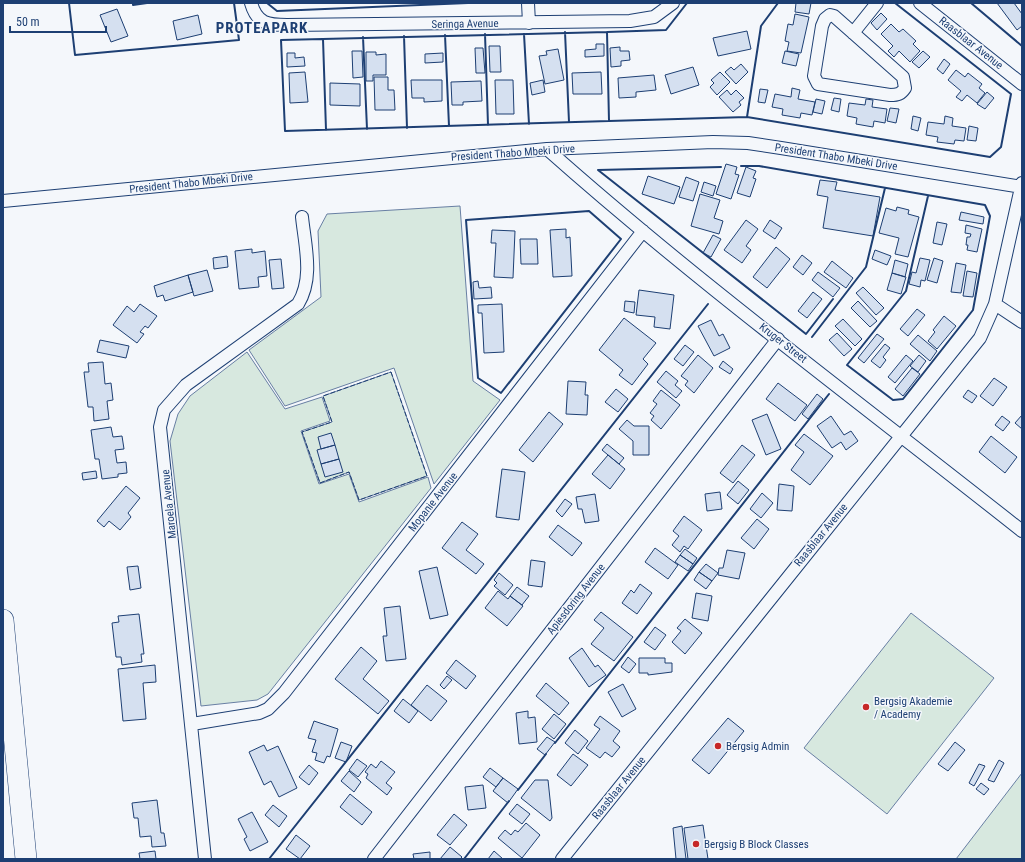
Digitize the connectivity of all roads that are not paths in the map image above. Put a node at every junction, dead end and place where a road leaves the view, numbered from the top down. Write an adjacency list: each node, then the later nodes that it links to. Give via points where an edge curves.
1 (251, 3): 6 (street, Seringa Avenue, via 255,15 268,24)
2 (528, 3): 6 (street)
3 (673, 3): 6 (street, Seringa Avenue, via 661,13 640,20)
4 (877, 3): 7 (street)
5 (920, 3): 8 (street, Raasblaar Avenue)
6 (529, 23)
7 (853, 33): 7 (street, via 903,77 905,88 898,95 818,84 814,76 826,16 834,16)
8 (1022, 84)
9 (547, 149): 10 (street, President Thabo Mbeki Drive, via 682,142 748,143); 11 (street, President Thabo Mbeki Drive); 13 (street, Kruger Street)
10 (1021, 185): 14 (street, Raasblaar Avenue)
11 (3, 201)
12 (302, 217): 20 (street, Maroela Avenue, via 308,272 303,295 298,304 186,385 164,410 161,419)
13 (643, 231): 16 (street, Kruger Street); 20 (street, Mopanie Avenue, via 284,693 268,709 259,713)
14 (995, 304): 15 (street); 17 (street, Raasblaar Avenue, via 980,338)
15 (1022, 322)
16 (778, 340): 17 (street, Kruger Street); 23 (street, Apiesdoring Avenue)
17 (900, 435): 18 (street, Kruger Street); 24 (street, Raasblaar Avenue)
18 (1022, 531)
19 (3, 620): 21 (highway)
20 (192, 724): 22 (street, Maroela Avenue)
21 (26, 859)
22 (205, 859)
23 (374, 859)
24 (562, 859)

